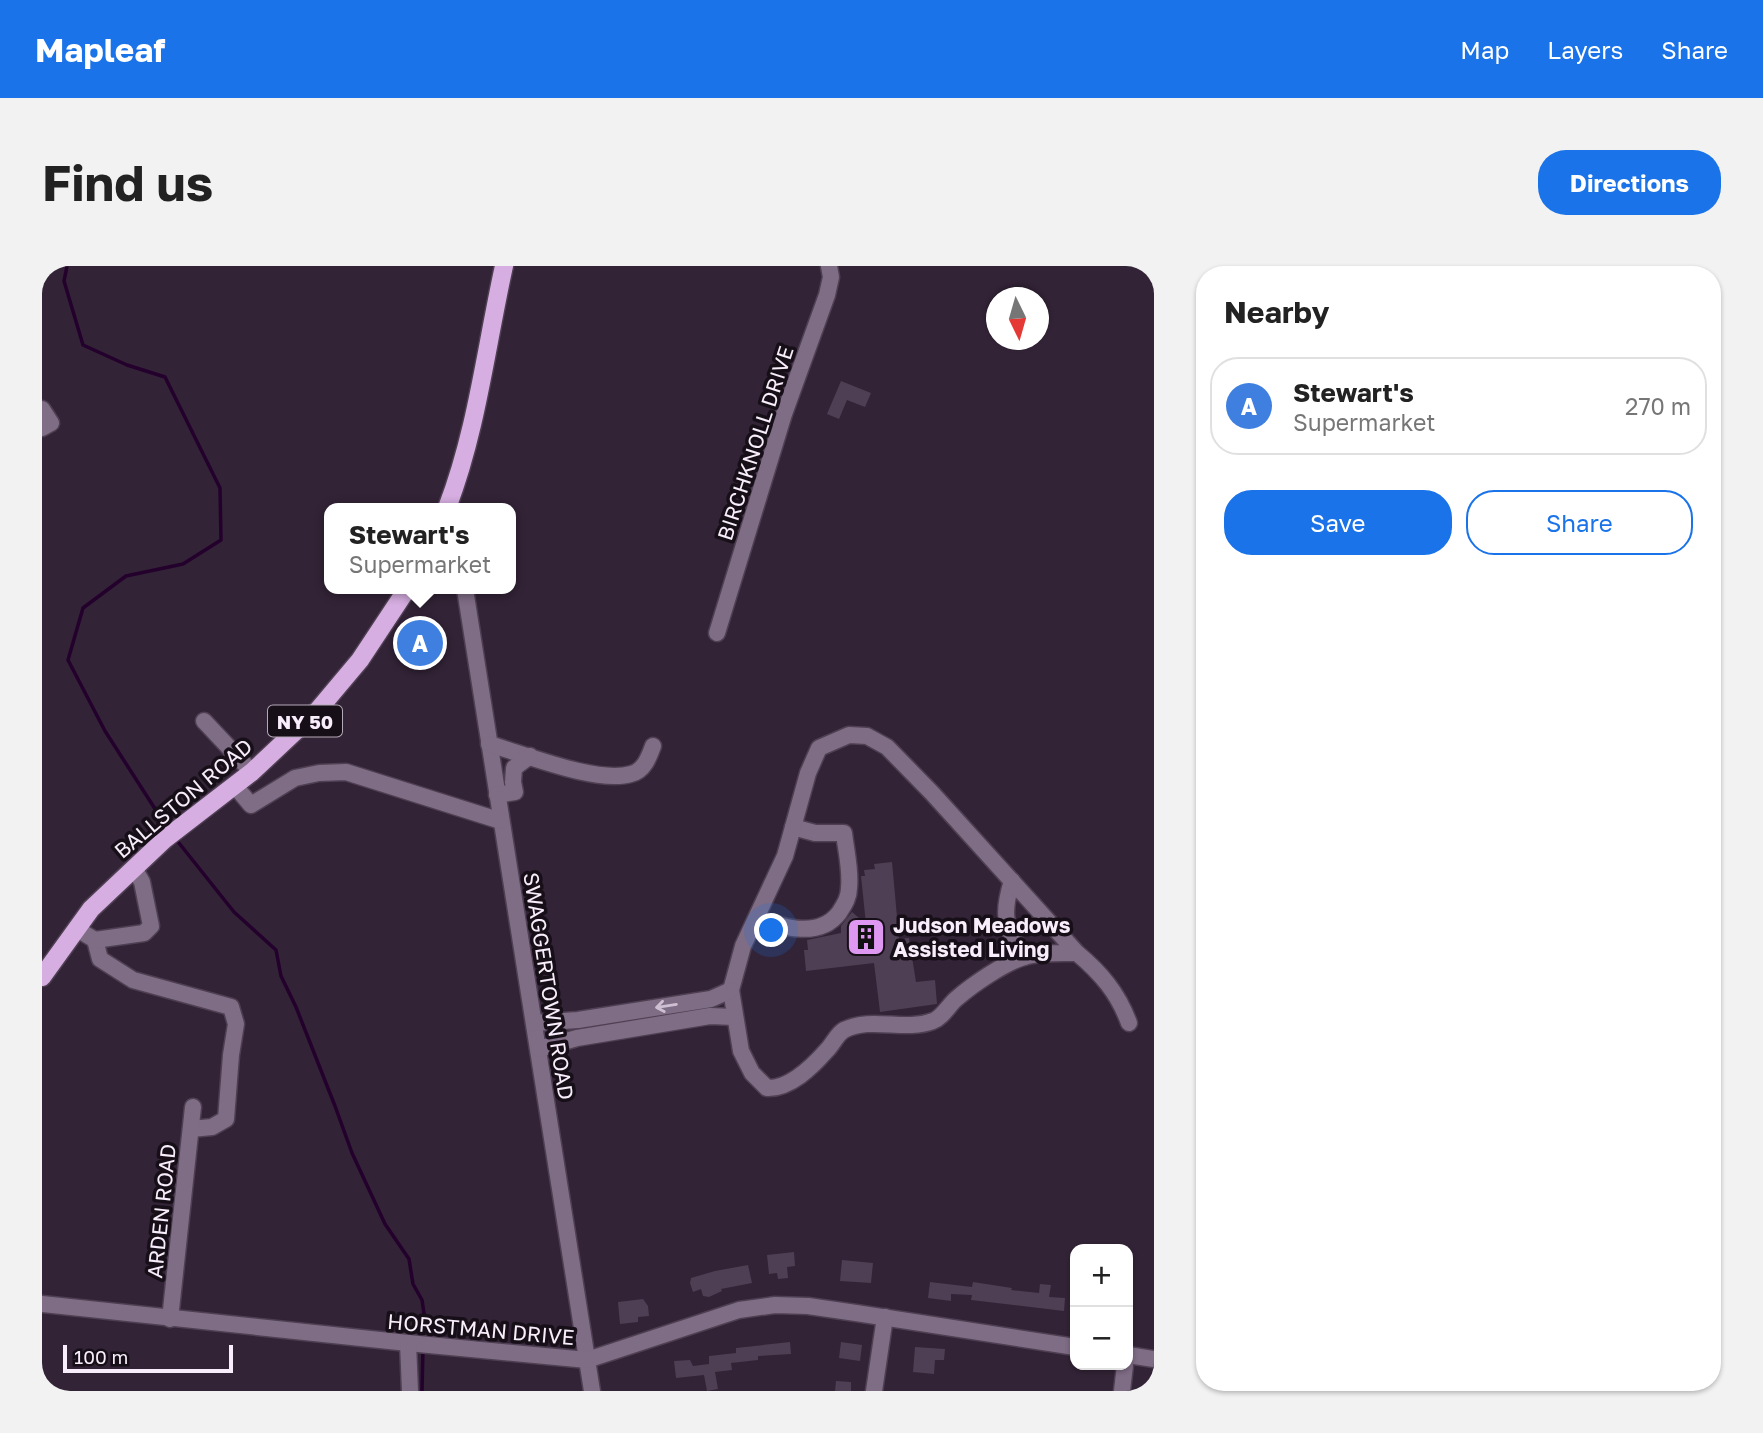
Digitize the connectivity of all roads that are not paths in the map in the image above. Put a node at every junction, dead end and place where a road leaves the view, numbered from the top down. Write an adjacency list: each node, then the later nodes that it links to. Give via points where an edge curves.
1 (504, 266): 5 (main road)
2 (829, 266): 10 (street, BIRCHKNOLL DRIVE, via 827,295 784,414)
3 (42, 409): 4 (street, via 51,423)
4 (42, 428)
5 (460, 474): 6 (main road); 7 (main road)
6 (449, 503)
7 (457, 503)
8 (404, 594): 15 (main road, BALLSTON ROAD / NY 50, via 342,682)
9 (466, 594): 12 (street, SWAGGERTOWN ROAD)
10 (717, 633)
11 (204, 721): 15 (street)
12 (489, 744): 14 (street); 17 (street, SWAGGERTOWN ROAD)
13 (653, 746): 14 (street, via 649,760 632,774 610,776)
14 (530, 756): 17 (street, via 514,768 515,792)
15 (252, 772): 16 (main road, BALLSTON ROAD / NY 50)
16 (235, 786): 18 (street, via 251,806 295,778 346,772); 20 (main road, BALLSTON ROAD / NY 50)
17 (497, 794): 18 (street, SWAGGERTOWN ROAD)
18 (501, 821): 30 (street, SWAGGERTOWN ROAD)
19 (793, 827): 21 (street, via 819,748 849,735 867,736 896,756); 22 (street); 22 (street, via 844,833 847,901 825,927 798,929)
20 (134, 869): 23 (main road, BALLSTON ROAD / NY 50); 24 (street, via 142,882 151,926 144,933)
21 (1012, 881): 25 (street); 26 (street, via 1004,906 1011,935)
22 (757, 919): 28 (street, via 743,946)
23 (76, 929): 24 (street); 27 (main road, BALLSTON ROAD / NY 50)
24 (95, 940): 34 (street, via 100,959 132,980 231,1007 236,1024 226,1119 212,1128)
25 (1077, 953): 26 (street); 31 (street, via 1100,972)
26 (1024, 957): 29 (street, via 956,999 935,1021 905,1026 863,1023 841,1031 827,1051 779,1089 766,1088 752,1073 741,1051)
27 (42, 977)
28 (731, 990): 29 (street); 30 (street, one-way to 30, via 711,999)
29 (734, 1017): 32 (street, via 710,1016 577,1038)
30 (534, 1023): 32 (street, SWAGGERTOWN ROAD)
31 (1129, 1023)
32 (539, 1049): 42 (street, SWAGGERTOWN ROAD)
33 (193, 1107): 34 (street, ARDEN ROAD)
34 (191, 1129): 37 (street, ARDEN ROAD)
35 (42, 1304): 37 (street, HORSTMAN DRIVE)
36 (884, 1317): 39 (street, HORSTMAN DRIVE); 42 (street, HORSTMAN DRIVE, via 808,1306 751,1308); 46 (street)
37 (170, 1319): 38 (street, HORSTMAN DRIVE)
38 (408, 1343): 42 (street, HORSTMAN DRIVE); 44 (street)
39 (1070, 1346)
40 (1133, 1356): 41 (street)
41 (1154, 1359)
42 (587, 1360): 45 (street, SWAGGERTOWN ROAD)
43 (1124, 1370): 47 (street)
44 (410, 1391)
45 (592, 1391)
46 (874, 1391)
47 (1122, 1391)

